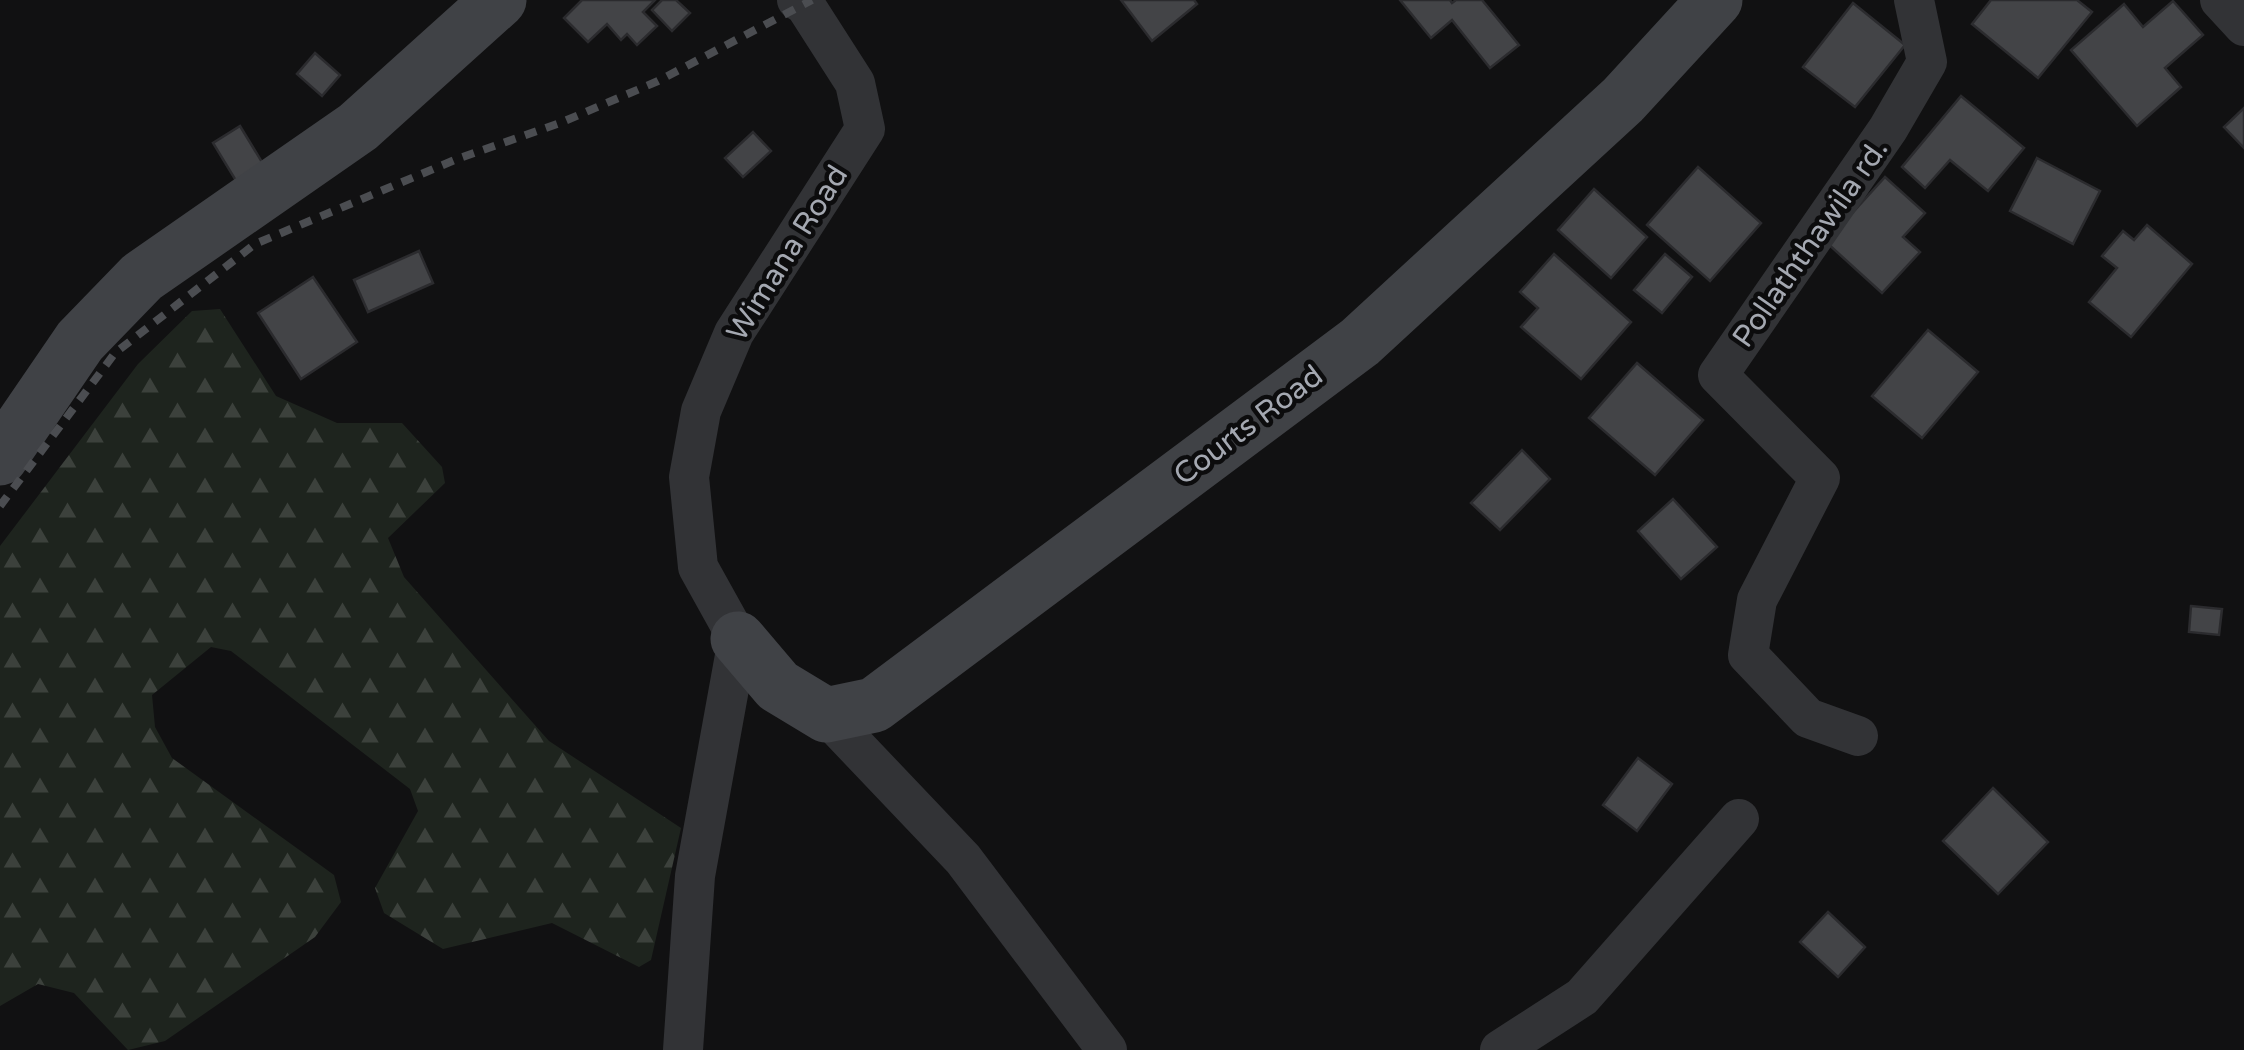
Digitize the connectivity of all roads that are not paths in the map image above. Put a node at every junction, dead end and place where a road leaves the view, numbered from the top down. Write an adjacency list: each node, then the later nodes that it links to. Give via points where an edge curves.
1 (499, 0): 7 (street, via 358,127 142,278 80,341)
2 (797, 0): 8 (street, Wimana Road, via 855,83 865,129 734,332 701,411 689,477 698,567)
3 (1716, 0): 9 (street, Courts Road, via 1623,100 1360,342 874,705)
4 (1914, 0): 10 (street, Pollaththawila rd., via 1927,62 1718,375 1820,478 1757,600 1748,655 1808,718)
5 (2220, 0): 6 (street)
6 (2244, 26)
7 (0, 458)
8 (738, 639): 9 (street, via 778,686); 12 (street, via 694,876)
9 (826, 715): 13 (street, via 963,859)
10 (1858, 736)
11 (1738, 820): 14 (street, via 1582,997)
12 (683, 1050)
13 (1107, 1050)
14 (1500, 1050)

